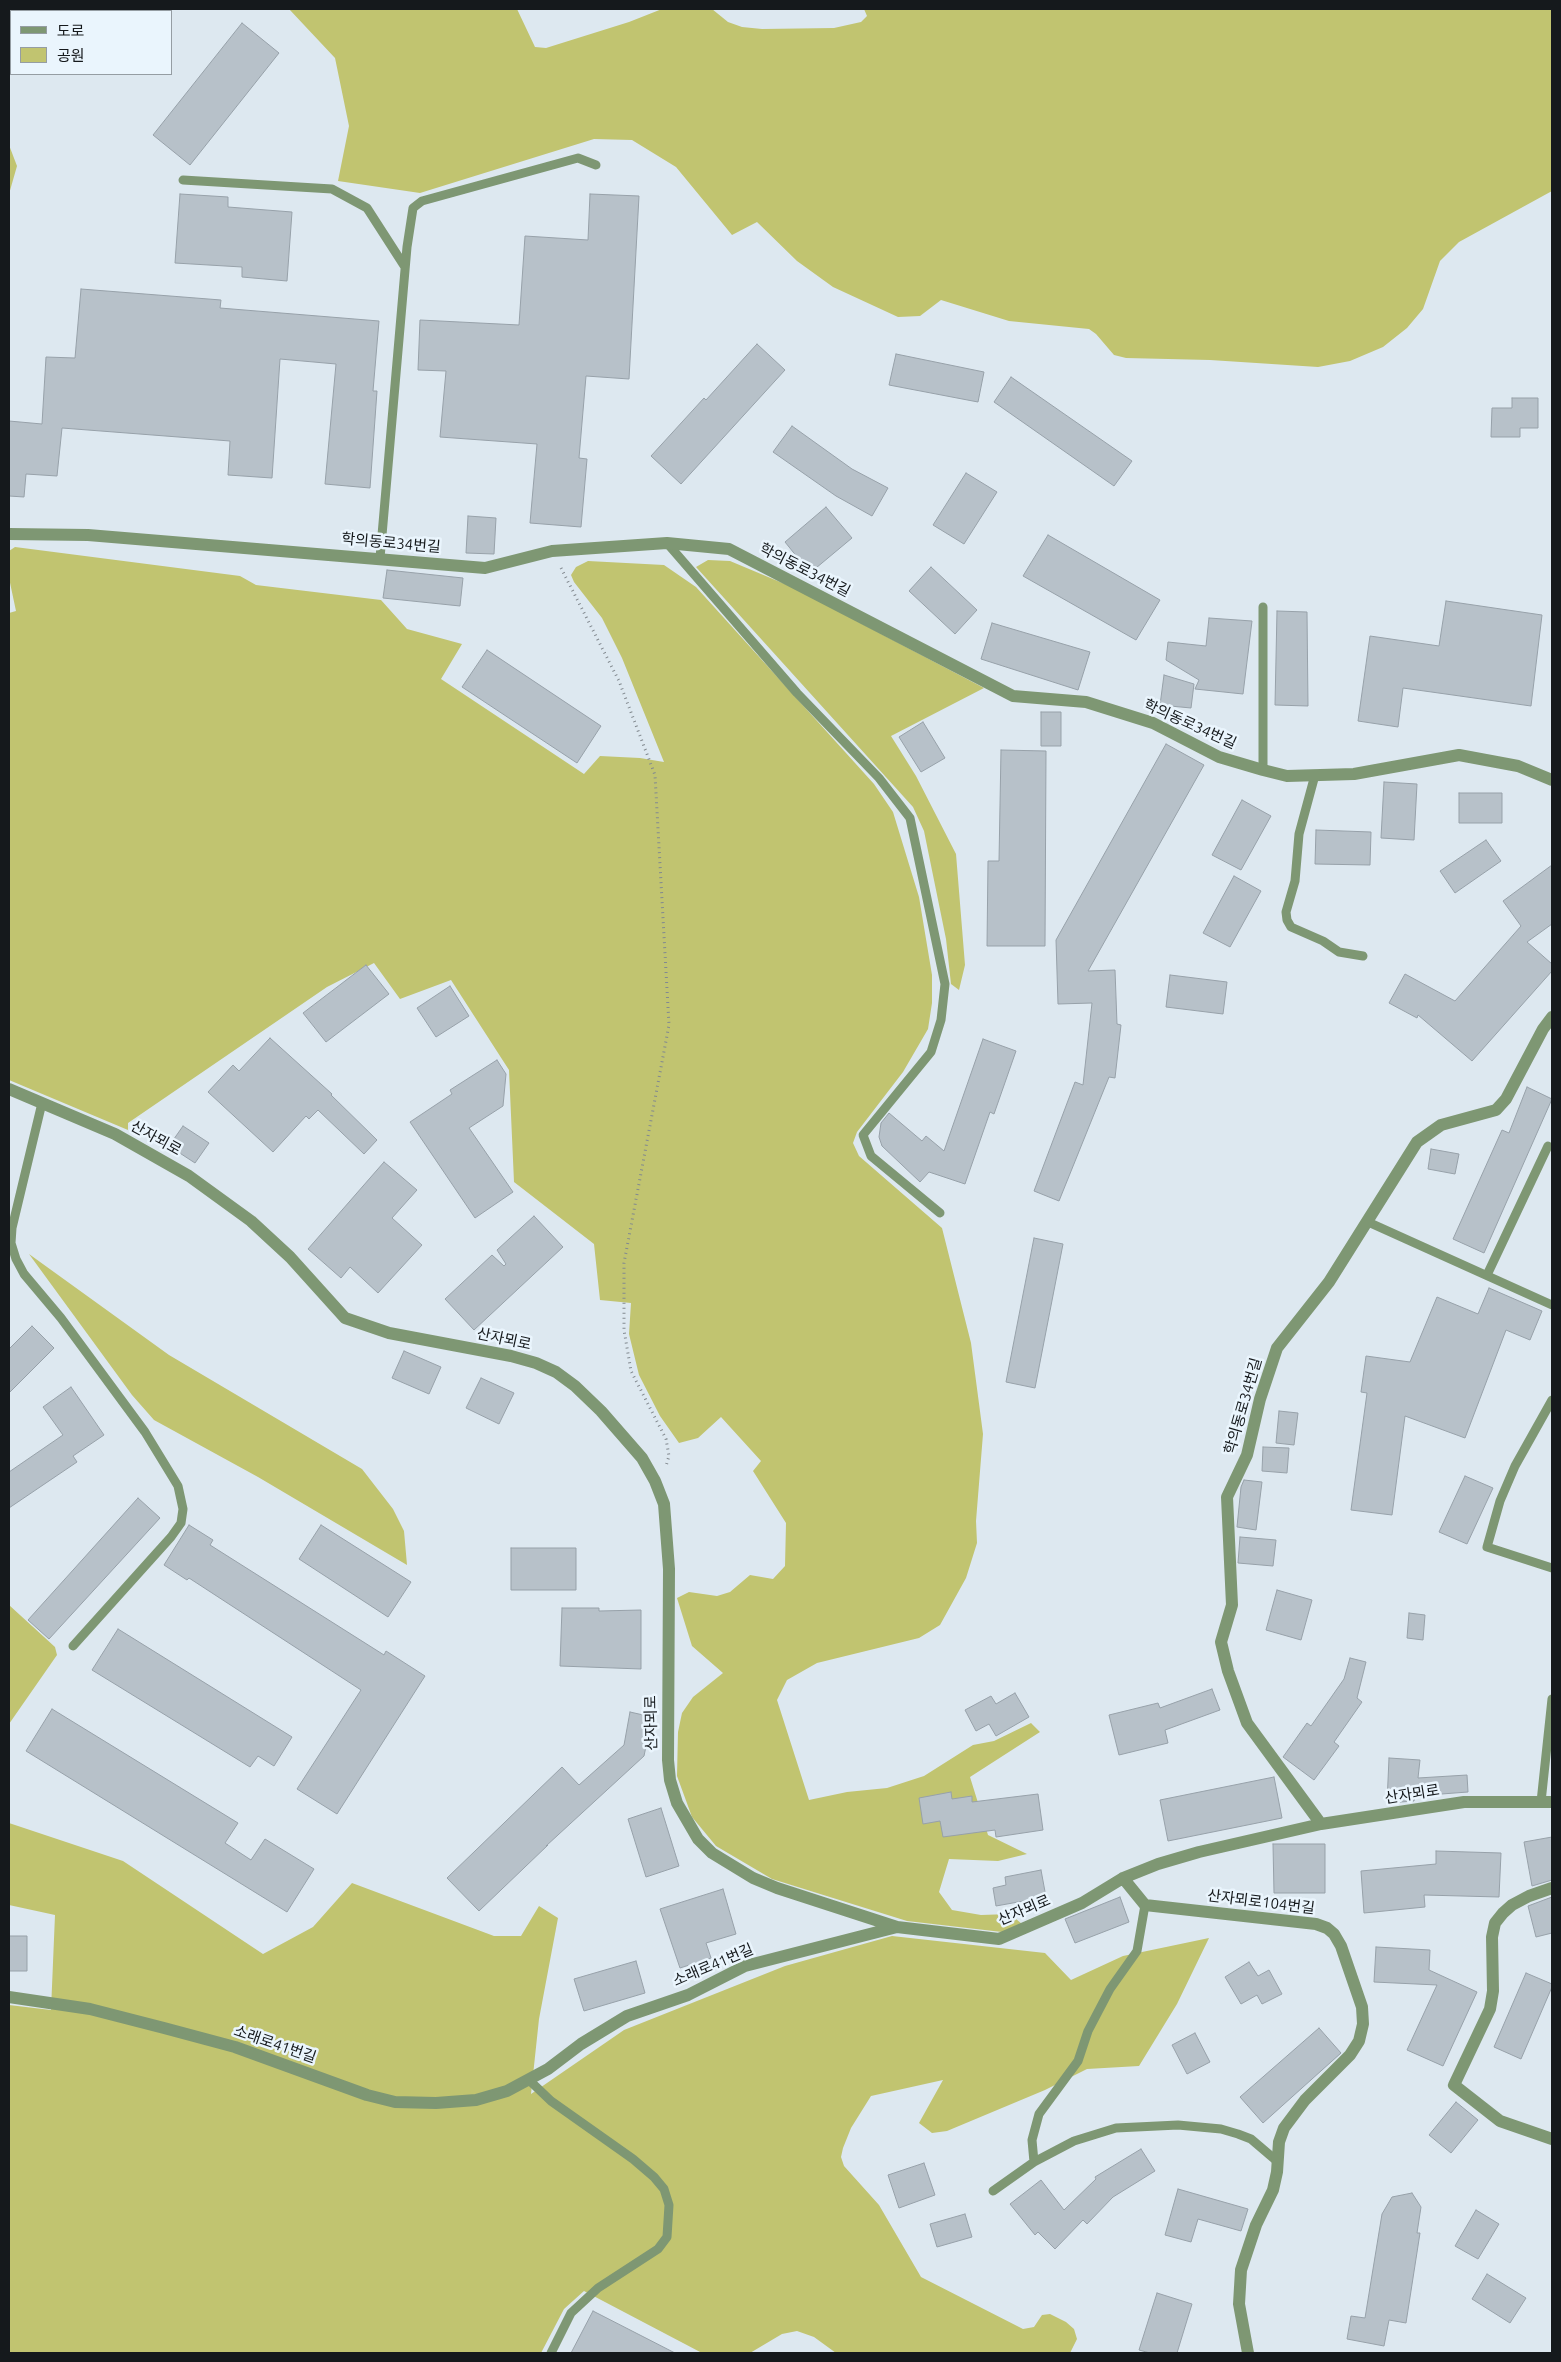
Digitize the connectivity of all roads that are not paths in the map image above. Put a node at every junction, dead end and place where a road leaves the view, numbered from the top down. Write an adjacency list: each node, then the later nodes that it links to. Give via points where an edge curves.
1 (596, 164): 3 (lane, via 578,158 422,201 413,208)
2 (183, 180): 3 (lane, via 332,189 367,208)
3 (405, 267): 6 (lane)
4 (9, 534): 6 (street, 학의동로34번길, via 88,536)
5 (667, 543): 6 (street, 학의동로34번길, via 552,551 485,568); 8 (street, 학의동로34번길, via 729,549 1013,696 1086,702 1153,723 1219,757); 16 (lane, via 797,692 879,778 910,818 945,984 941,1020 932,1052 863,1135 871,1156)
6 (380, 558)
7 (1263, 608): 8 (lane)
8 (1263, 770): 9 (street, 학의동로34번길, via 1287,776)
9 (1315, 775): 10 (street, 학의동로34번길, via 1354,774 1459,755 1518,766); 11 (lane, via 1299,834 1295,881 1286,912 1287,920 1291,927 1339,952)
10 (1552, 780)
11 (1363, 956)
12 (1552, 1017): 17 (street, 학의동로34번길, via 1506,1099 1496,1110 1441,1125 1418,1142)
13 (9, 1089): 14 (street, 산자뫼로)
14 (42, 1104): 22 (lane, via 12,1228 11,1243 16,1259 144,1432 178,1486 183,1509 180,1523 170,1537); 29 (street, 산자뫼로, via 115,1134 189,1176 251,1221 290,1257 345,1318 389,1333 511,1356 556,1372 601,1410 642,1458 656,1480 664,1504 669,1569 668,1760 670,1780 686,1822 712,1853 753,1878)
15 (1548, 1146): 18 (lane)
16 (940, 1213)
17 (1368, 1222): 18 (lane); 25 (street, 학의동로34번길, via 1329,1282 1277,1348 1260,1399 1247,1455 1227,1496 1232,1605 1221,1642 1228,1671 1247,1722)
18 (1487, 1275): 19 (lane)
19 (1552, 1305)
20 (1552, 1400): 21 (lane, via 1515,1466 1487,1547)
21 (1552, 1568)
22 (73, 1646)
23 (1552, 1698): 24 (lane)
24 (1547, 1802): 25 (street, 산자뫼로, via 1464,1802)
25 (1321, 1824): 26 (street, 산자뫼로, via 1199,1852)
26 (1123, 1878): 28 (street); 29 (street, 산자뫼로, via 1082,1903 999,1939)
27 (1552, 1888): 32 (street, via 1512,1905 1495,1923 1490,2009 1454,2085 1500,2122)
28 (1145, 1905): 33 (lane, via 1137,1950 1110,1988 1088,2031 1078,2061 1039,2114 1032,2140); 34 (street, 산자뫼로104번길, via 1316,1924 1334,1934 1362,2007 1359,2041 1284,2128)
29 (897, 1927): 31 (street, 소래로41번길, via 745,1966 688,1995 626,2016)
30 (9, 1997): 31 (street, 소래로41번길, via 90,2009 173,2030 235,2047 395,2102 476,2100 507,2091)
31 (529, 2080): 36 (lane, via 551,2101 654,2177 664,2189 669,2205 667,2237 658,2249 598,2288 571,2313)
32 (1552, 2139)
33 (1034, 2162): 34 (lane, via 1074,2141 1116,2128 1178,2125 1238,2134 1251,2139); 35 (lane)
34 (1278, 2162): 37 (street, 산자뫼로104번길, via 1273,2190 1246,2251 1238,2290)
35 (993, 2191)
36 (551, 2353)
37 (1248, 2353)

